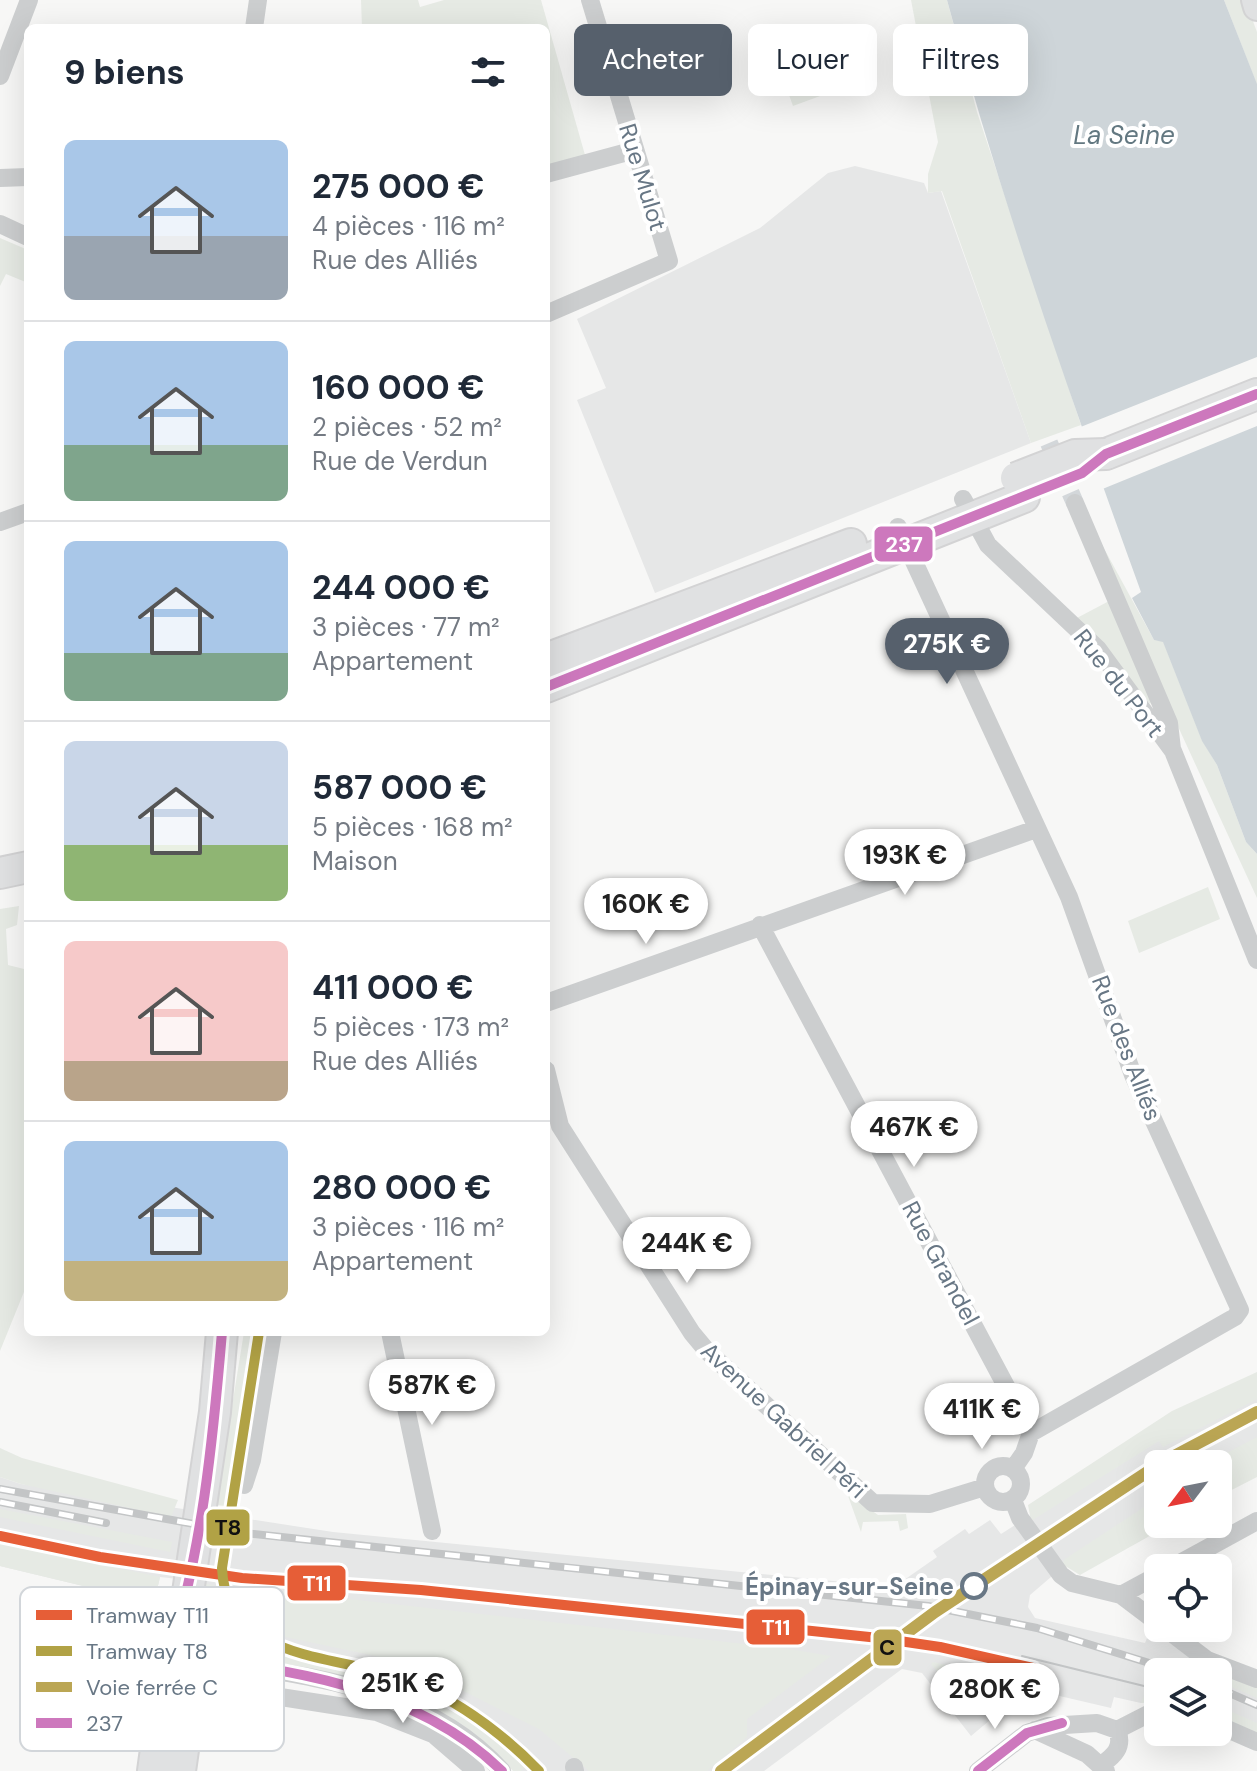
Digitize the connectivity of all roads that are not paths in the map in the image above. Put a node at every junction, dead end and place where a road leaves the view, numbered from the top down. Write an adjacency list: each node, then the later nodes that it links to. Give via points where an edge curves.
1 (29, 0): 7 (street)
2 (258, 0): 6 (street)
3 (590, 0): 8 (street, Rue Mulot)
4 (1255, 0): 5 (street)
5 (1257, 7)
6 (255, 24)
7 (0, 76)
8 (635, 150): 9 (street); 14 (street, Rue Mulot, via 669,261)
9 (550, 173)
10 (24, 177): 11 (street)
11 (0, 178)
12 (0, 224): 13 (street)
13 (24, 235)
14 (550, 312)
15 (1257, 394): 17 (main road, bridge, via 1106,454 1075,455 1020,488)
16 (1075, 503): 23 (street, via 1169,723)
17 (968, 508): 20 (main road); 23 (street, Rue du Port, via 988,545 1098,649)
18 (24, 513): 19 (street)
19 (0, 522)
20 (902, 536): 21 (main road); 22 (main road); 24 (street, Rue des Alliés)
21 (550, 658)
22 (550, 685)
23 (1173, 751): 30 (street, Rue du Port)
24 (1036, 829): 29 (street); 36 (street, Rue des Alliés, via 1069,897 1133,1075 1240,1310)
25 (24, 868): 26 (main road)
26 (0, 873)
27 (24, 886): 28 (main road)
28 (0, 890)
29 (760, 925): 31 (street); 36 (street, Rue Grandel)
30 (1257, 960)
31 (550, 1002)
32 (550, 1086): 39 (street, Avenue Gabriel Péri, via 560,1126 707,1351 873,1503 930,1504)
33 (222, 1336): 45 (main road)
34 (272, 1336): 38 (street)
35 (391, 1336): 42 (street)
36 (1031, 1433): 37 (street)
37 (1013, 1469): 39 (street, via 994,1469); 40 (street, via 1021,1481)
38 (244, 1485)
39 (985, 1487): 40 (street, via 992,1499)
40 (1013, 1500): 46 (street, via 1058,1572 1072,1583)
41 (1257, 1521): 43 (street)
42 (432, 1531)
43 (1197, 1554)
44 (1144, 1583): 46 (street)
45 (189, 1587)
46 (1121, 1595): 47 (street)
47 (1144, 1612)
48 (1183, 1642): 50 (street, via 1207,1660)
49 (284, 1676): 63 (street, via 395,1698 444,1722)
50 (1257, 1679)
51 (284, 1692): 62 (street, via 377,1712 433,1734)
52 (1144, 1716): 54 (street)
53 (1035, 1730): 54 (street, via 1097,1723); 59 (street, via 1072,1746); 64 (street)
54 (1117, 1730): 59 (street, via 1117,1751)
55 (1232, 1731): 56 (street)
56 (1257, 1742)
57 (158, 1751): 60 (main road)
58 (180, 1751): 61 (main road)
59 (1103, 1768)
60 (153, 1771)
61 (180, 1771)
62 (476, 1771)
63 (502, 1771)
64 (978, 1771)

